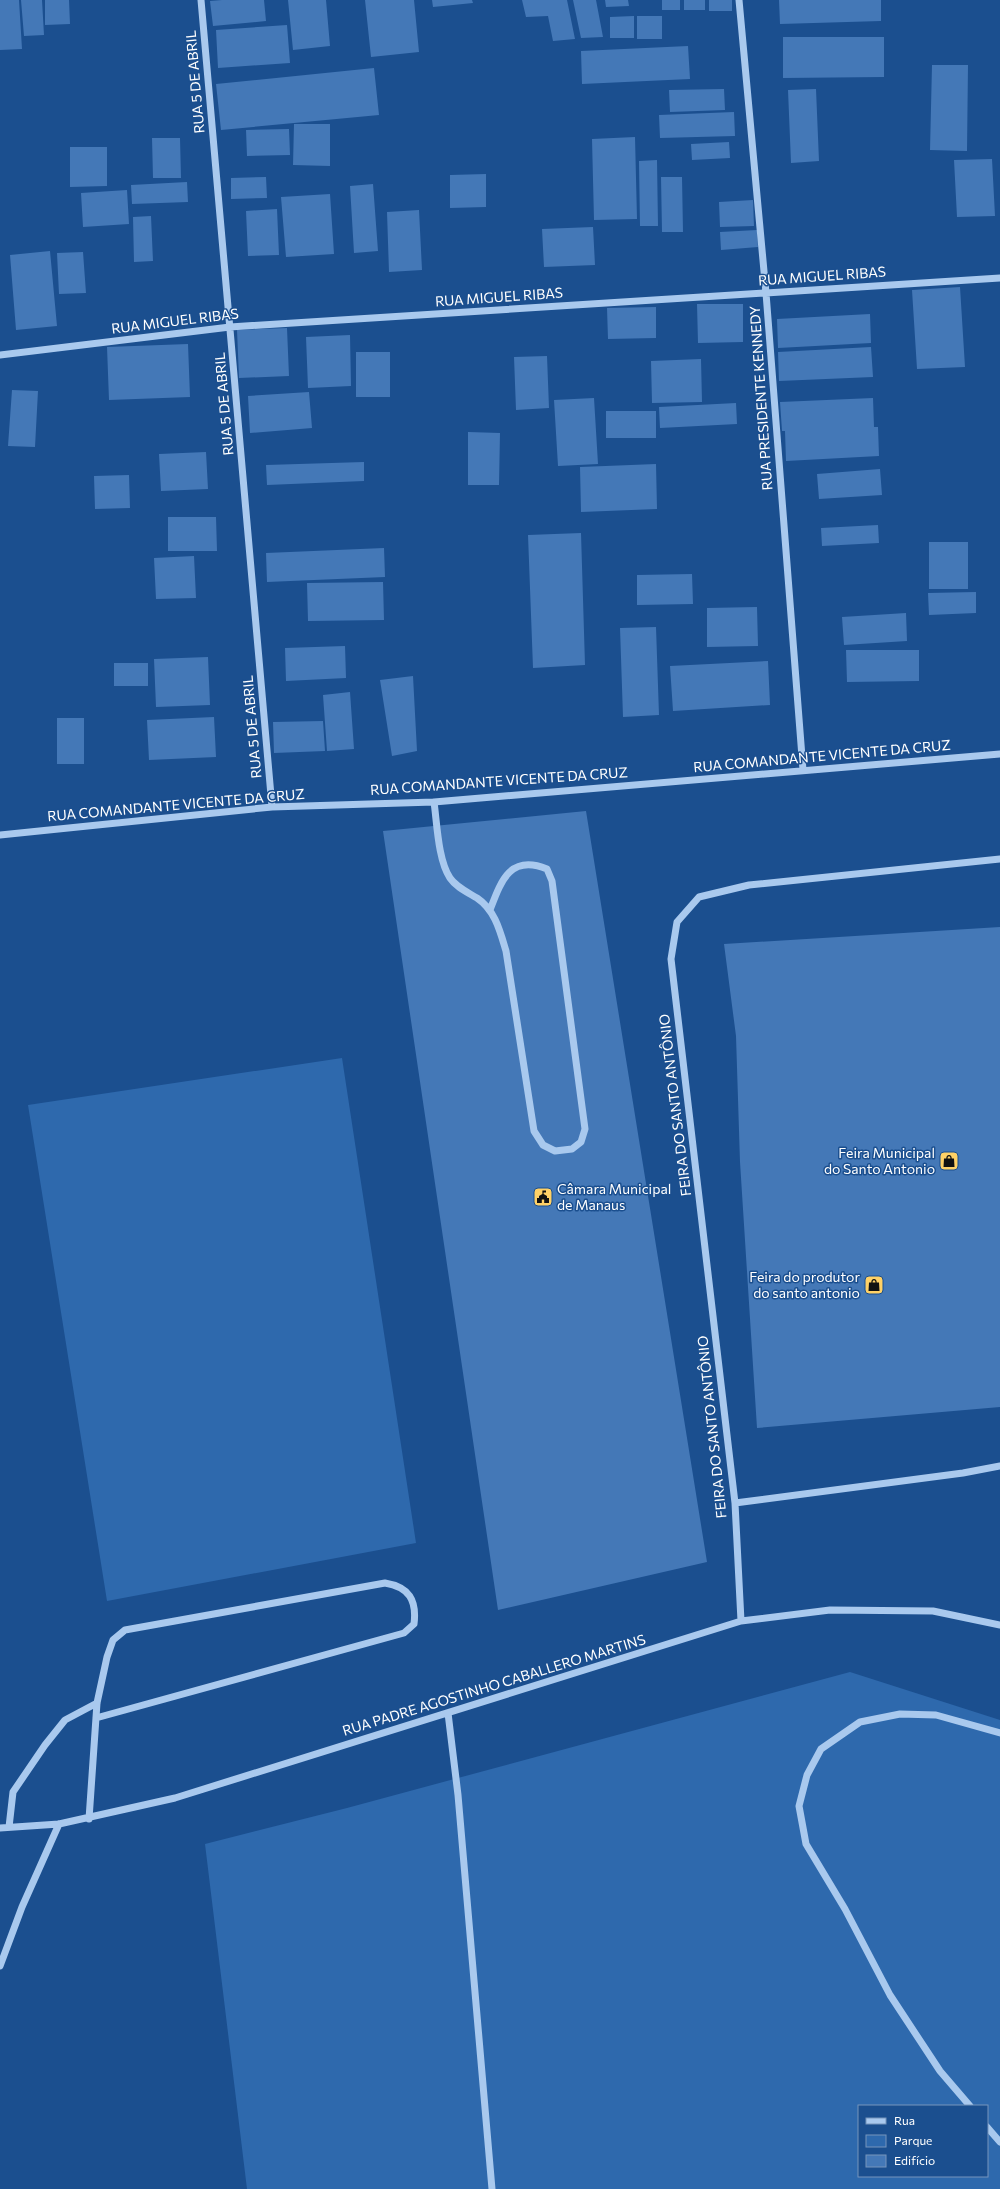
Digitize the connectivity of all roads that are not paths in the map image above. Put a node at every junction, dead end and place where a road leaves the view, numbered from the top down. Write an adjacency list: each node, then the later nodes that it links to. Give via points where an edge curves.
1 (201, 0): 5 (street, RUA 5 DE ABRIL)
2 (740, 0): 4 (street, RUA PRESIDENTE KENNEDY)
3 (1000, 278): 4 (street, RUA MIGUEL RIBAS)
4 (766, 293): 5 (street, RUA MIGUEL RIBAS); 8 (street, RUA PRESIDENTE KENNEDY)
5 (230, 327): 6 (street, RUA MIGUEL RIBAS); 10 (street, RUA 5 DE ABRIL)
6 (0, 355)
7 (1000, 754): 8 (street, RUA COMANDANTE VICENTE DA CRUZ)
8 (803, 770): 9 (street, RUA COMANDANTE VICENTE DA CRUZ)
9 (434, 802): 10 (street, RUA COMANDANTE VICENTE DA CRUZ); 13 (street, via 443,863 450,878)
10 (272, 807): 11 (street, RUA COMANDANTE VICENTE DA CRUZ)
11 (0, 835)
12 (1000, 859): 15 (street, FEIRA DO SANTO ANTÔNIO, via 749,884 699,898 677,922 671,959)
13 (490, 910): 13 (street, via 500,927 506,951 534,1131 543,1145 555,1151 572,1149 581,1142 585,1128 552,881 547,869 534,864 519,865 509,872 500,884)
14 (1000, 1466): 15 (street)
15 (735, 1503): 16 (street, FEIRA DO SANTO ANTÔNIO)
16 (741, 1621): 17 (street, RUA PADRE AGOSTINHO CABALLERO MARTINS, via 838,1610 933,1612); 19 (street, RUA PADRE AGOSTINHO CABALLERO MARTINS)
17 (1000, 1625)
18 (97, 1703): 20 (street); 20 (street, via 113,1640 125,1630 385,1583 398,1585 408,1591 416,1611 414,1624 404,1633); 24 (street, via 65,1720 45,1745 13,1792)
19 (448, 1713): 22 (street, RUA PADRE AGOSTINHO CABALLERO MARTINS, via 175,1798); 30 (street, via 458,1795)
20 (96, 1718): 22 (street)
21 (1000, 1733): 27 (street, via 936,1715 900,1714 860,1722 821,1749 807,1775 799,1806 806,1844 845,1909 890,1995 940,2071)
22 (89, 1819): 23 (street, RUA PADRE AGOSTINHO CABALLERO MARTINS)
23 (59, 1824): 24 (street, RUA PADRE AGOSTINHO CABALLERO MARTINS); 26 (street, via 22,1907)
24 (9, 1827): 25 (street, RUA PADRE AGOSTINHO CABALLERO MARTINS)
25 (0, 1828)
26 (0, 1966)
27 (969, 2105)
28 (988, 2128): 29 (street)
29 (1000, 2142)
30 (492, 2189)

